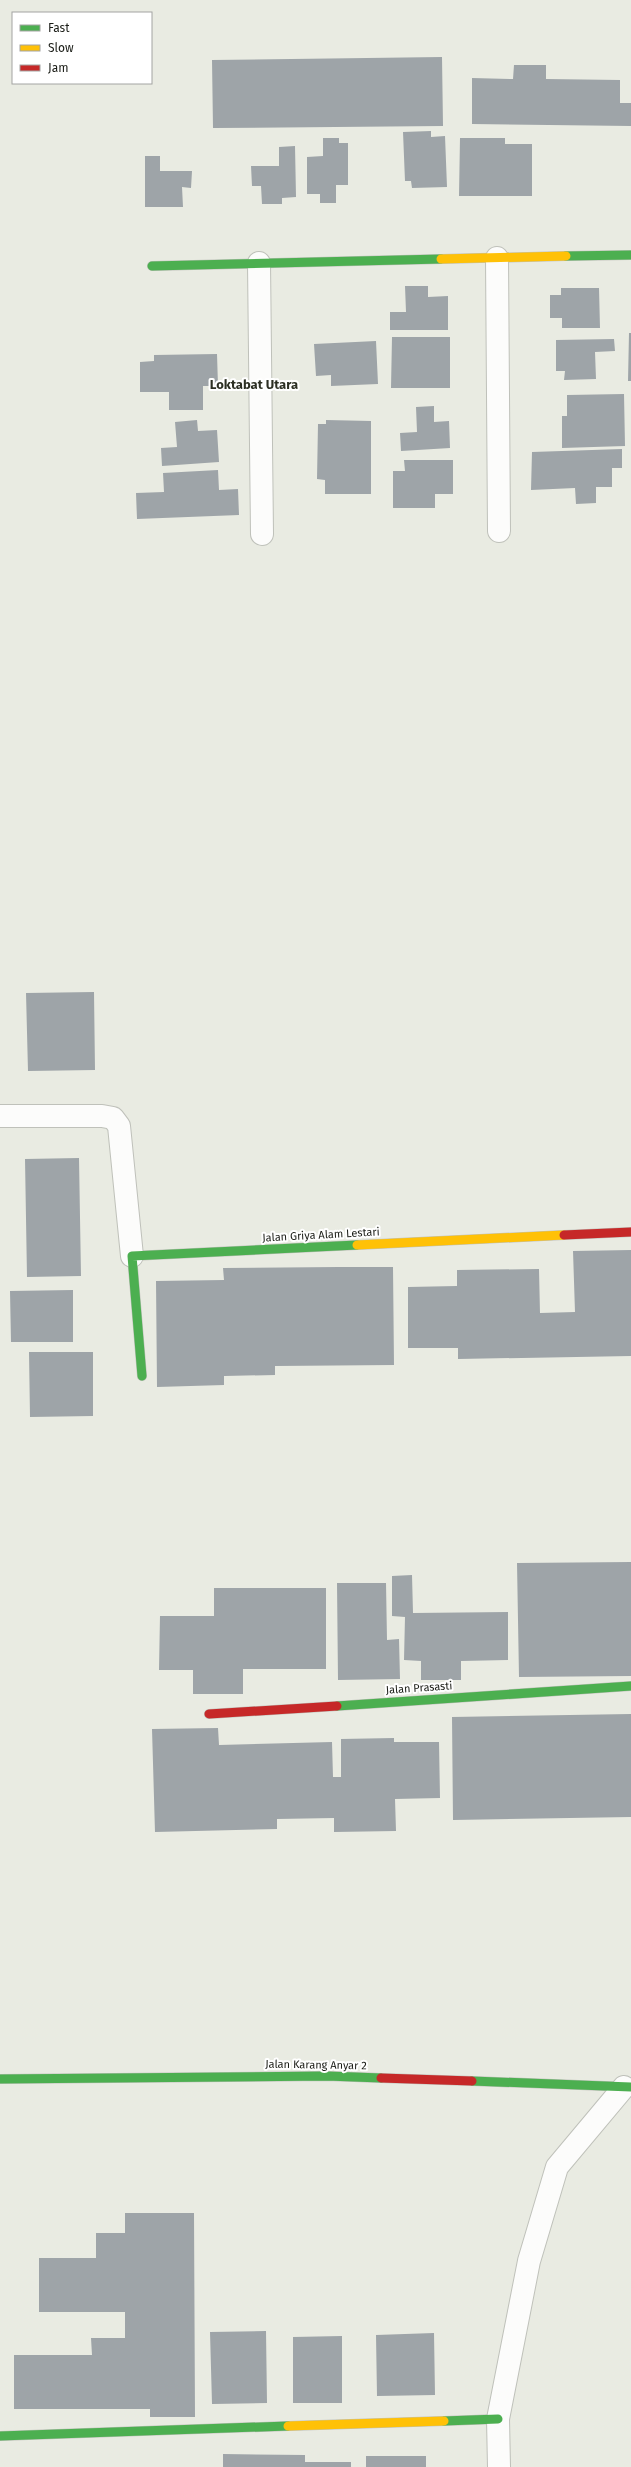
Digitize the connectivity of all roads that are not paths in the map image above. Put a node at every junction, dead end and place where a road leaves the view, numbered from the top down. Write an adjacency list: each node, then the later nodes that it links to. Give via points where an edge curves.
1 (631, 255): 2 (street)
2 (497, 258): 3 (street); 5 (street)
3 (260, 263): 4 (street); 6 (street)
4 (152, 266)
5 (499, 531)
6 (262, 534)
7 (0, 1116): 9 (street, via 113,1118 119,1126)
8 (631, 1232): 9 (street, Jalan Griya Alam Lestari)
9 (132, 1256): 10 (street)
10 (142, 1376)
11 (631, 1686): 12 (street, Jalan Prasasti)
12 (210, 1714)
13 (0, 2079): 14 (street, Jalan Karang Anyar 2, via 327,2076)
14 (628, 2087): 15 (street, via 557,2167 529,2261)
15 (498, 2419): 16 (street); 17 (street)
16 (0, 2436)
17 (499, 2467)

